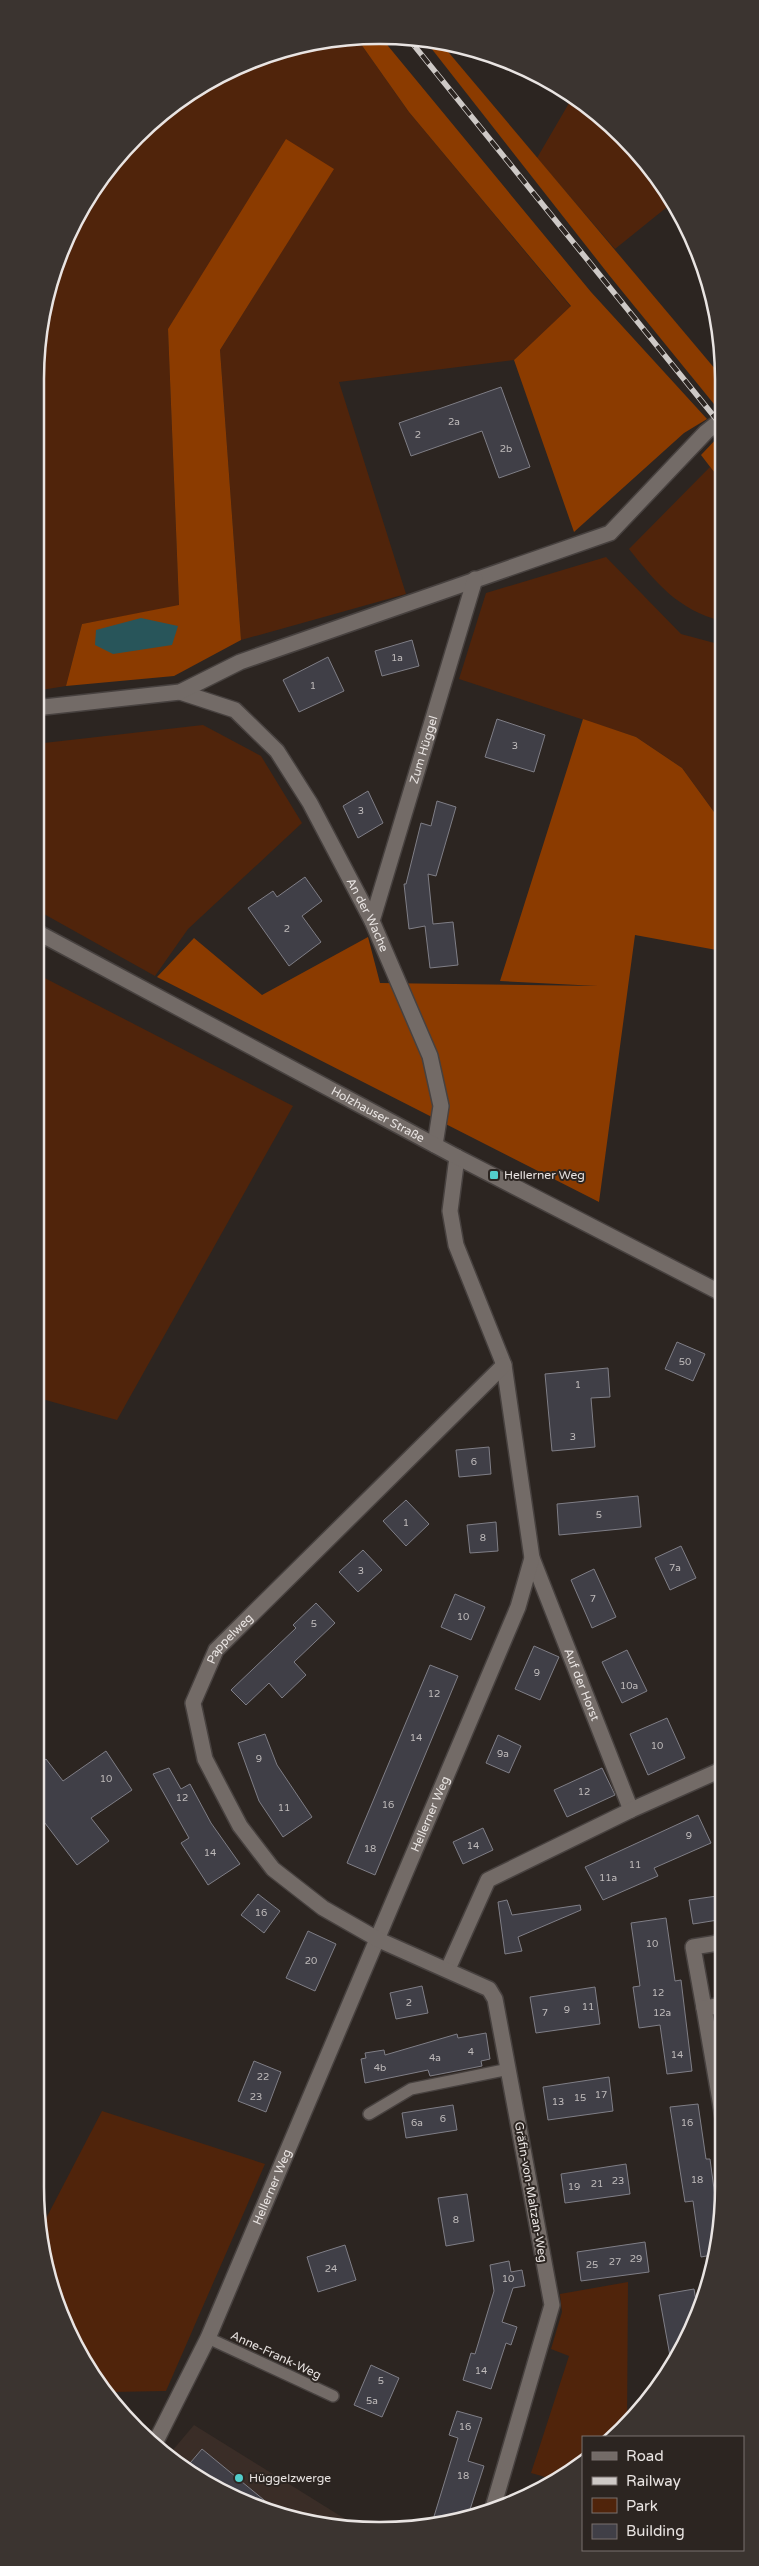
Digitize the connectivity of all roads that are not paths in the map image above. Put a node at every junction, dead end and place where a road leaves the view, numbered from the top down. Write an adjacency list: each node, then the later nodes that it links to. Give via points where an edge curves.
1 (715, 425): 2 (street, via 610,532)
2 (475, 579): 3 (street, via 240,662); 5 (street, Zum Hüggel)
3 (180, 692): 4 (street); 5 (street, An der Wache, via 235,710 277,750 310,803)
4 (44, 707)
5 (372, 921): 7 (street, An der Wache, via 430,1056 441,1106)
6 (44, 936): 7 (street, Holzhauser Straße)
7 (435, 1145): 8 (street, Holzhauser Straße)
8 (457, 1157): 9 (street, Holzhauser Straße); 10 (street, Hellerner Weg, via 450,1211 456,1245)
9 (715, 1290)
10 (504, 1365): 11 (street, Hellerner Weg); 14 (street, Pappelweg, via 216,1650 193,1703 205,1759 240,1826 273,1869 323,1908)
11 (532, 1558): 13 (street, Auf der Horst); 14 (street, Hellerner Weg, via 518,1607)
12 (715, 1773): 13 (street)
13 (631, 1810): 16 (street, via 488,1880)
14 (378, 1940): 16 (street, Gräfin-von-Maltzan-Weg); 22 (street, Hellerner Weg)
15 (715, 1943): 18 (street, via 693,1947)
16 (448, 1970): 19 (street, Gräfin-von-Maltzan-Weg, via 489,1989 495,1999)
17 (715, 2006): 18 (street)
18 (704, 2008): 20 (street)
19 (509, 2069): 21 (lane, via 411,2090); 25 (street, Gräfin-von-Maltzan-Weg, via 552,2305)
20 (715, 2072)
21 (369, 2114)
22 (208, 2338): 23 (lane, Anne-Frank-Weg); 24 (street, Hellerner Weg)
23 (333, 2396)
24 (157, 2438)
25 (495, 2501)

